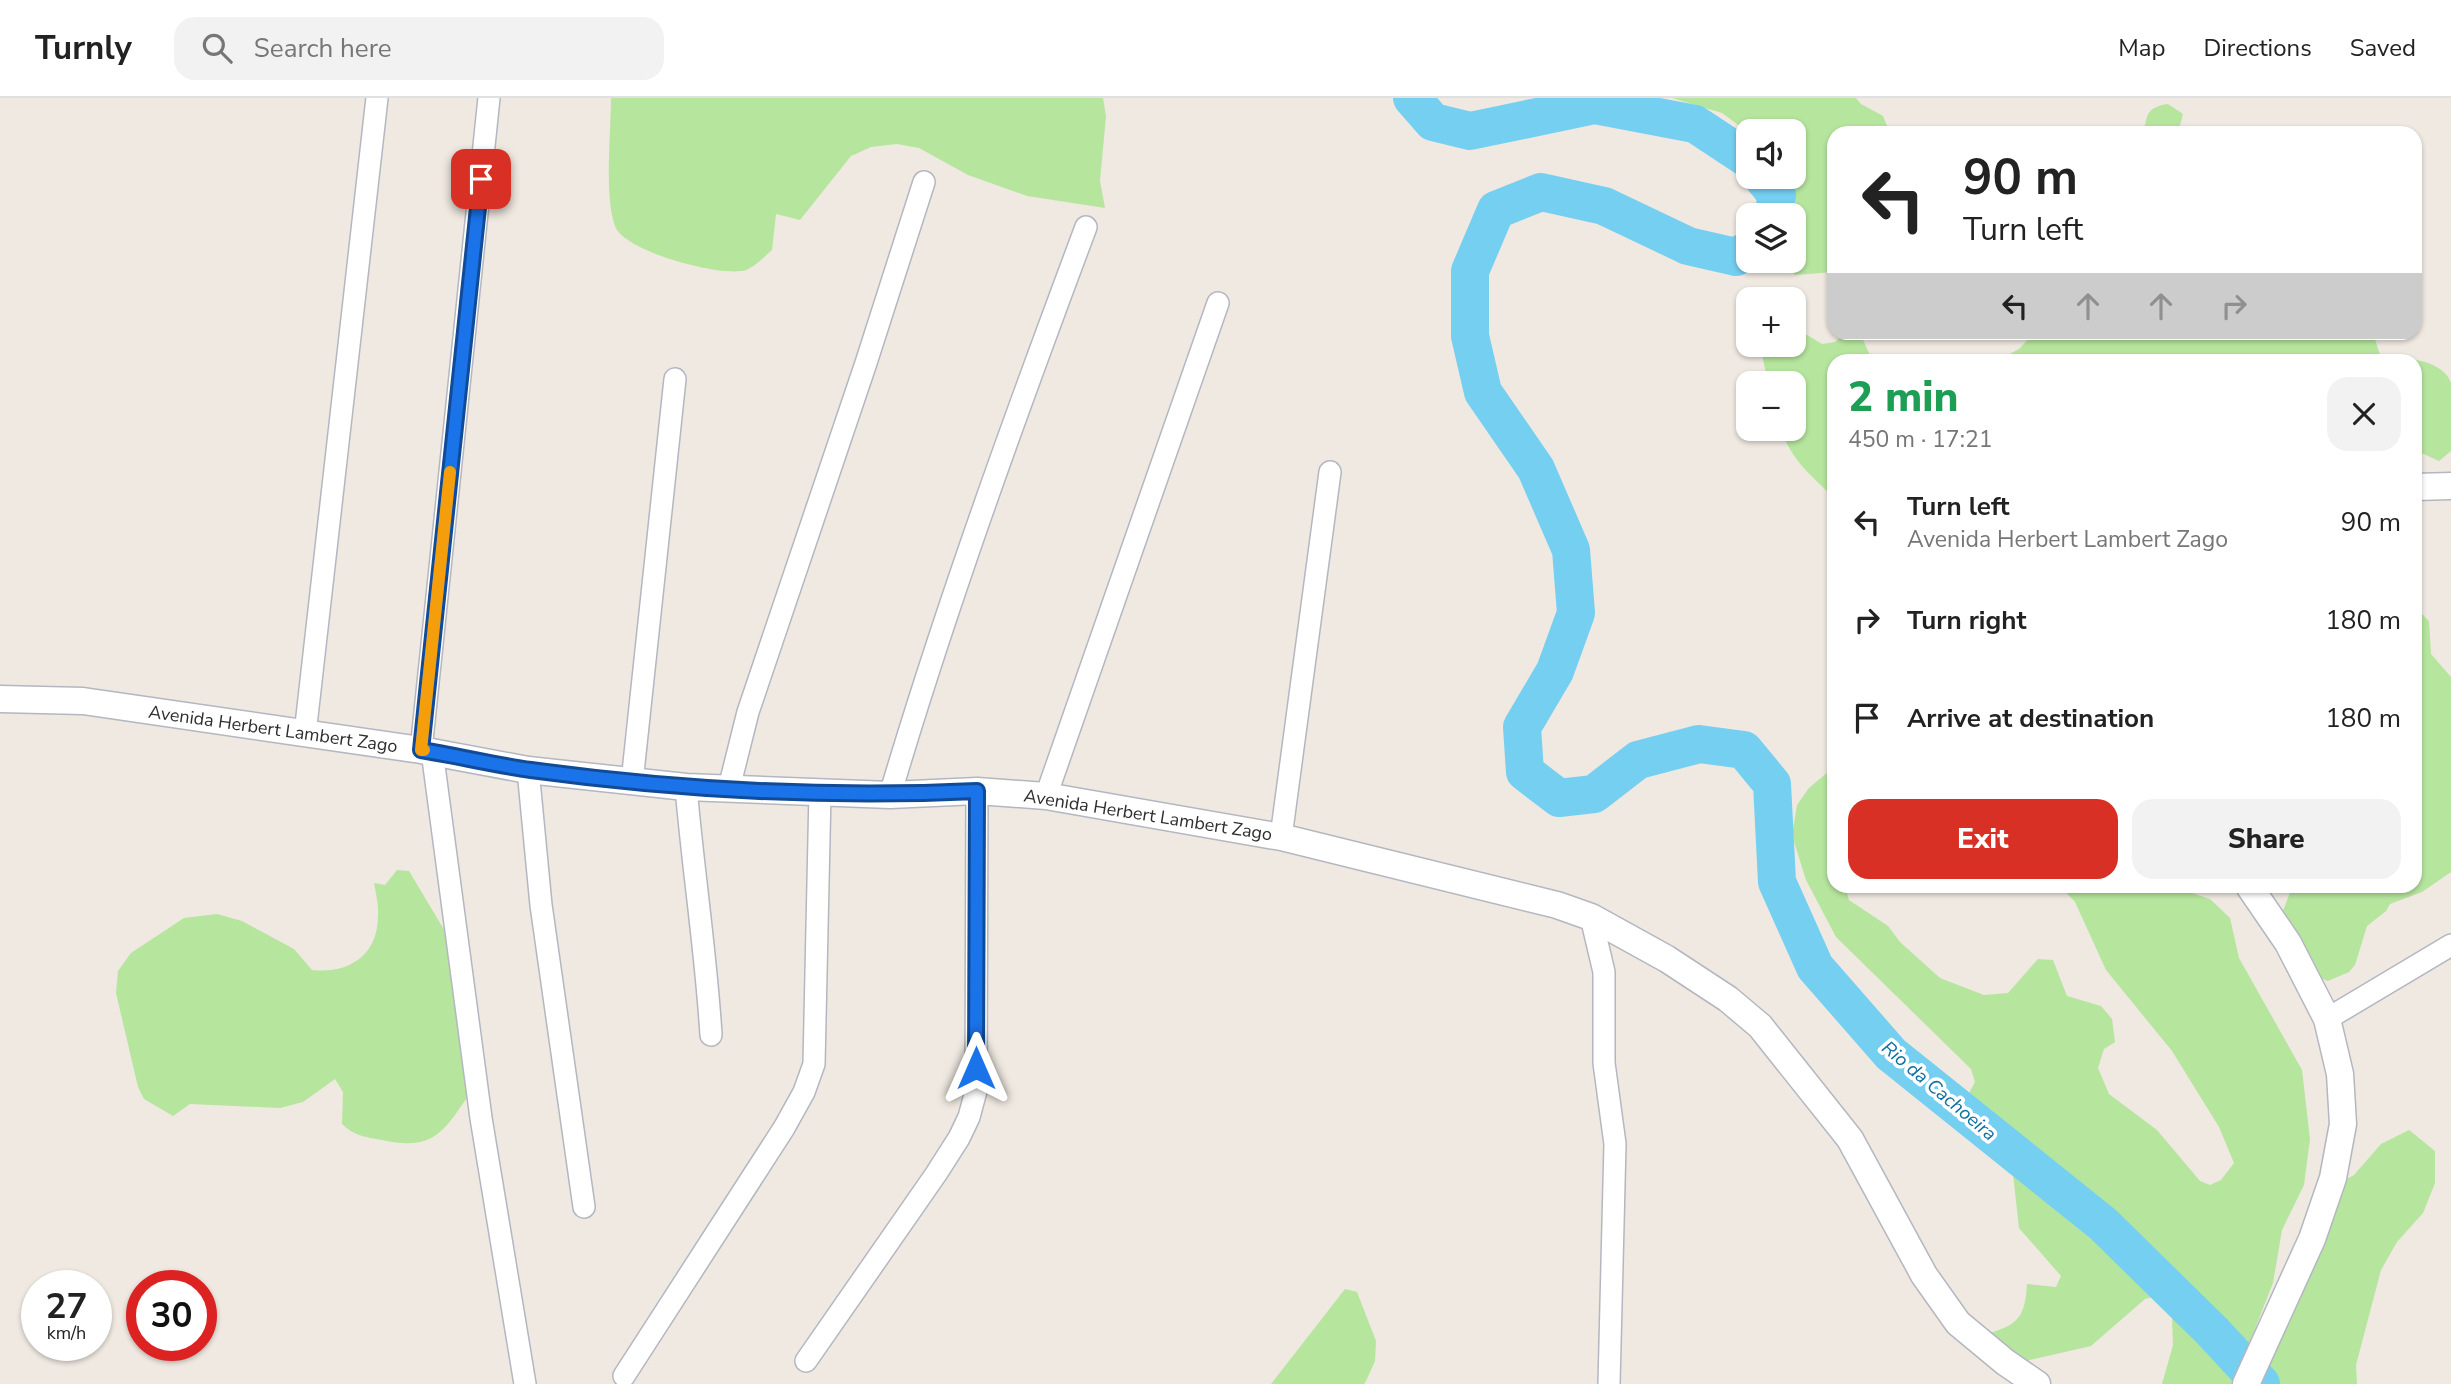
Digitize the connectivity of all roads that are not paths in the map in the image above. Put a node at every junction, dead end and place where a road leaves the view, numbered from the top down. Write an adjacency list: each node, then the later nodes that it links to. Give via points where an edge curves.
1 (377, 98): 11 (street)
2 (489, 98): 12 (street)
3 (924, 182): 16 (street, via 748,712)
4 (1086, 227): 19 (street, via 1015,419)
5 (1218, 303): 20 (street)
6 (675, 379): 14 (street)
7 (1330, 472): 21 (street)
8 (2451, 486): 9 (street)
9 (2422, 487)
10 (0, 699): 11 (street, Avenida Herbert Lambert Zago, via 83,701)
11 (305, 734): 12 (street, Avenida Herbert Lambert Zago)
12 (427, 750): 13 (street, Avenida Herbert Lambert Zago); 30 (street)
13 (528, 770): 14 (street, Avenida Herbert Lambert Zago); 27 (street, via 541,905)
14 (632, 782): 15 (street, Avenida Herbert Lambert Zago)
15 (686, 787): 16 (street, Avenida Herbert Lambert Zago); 26 (street)
16 (729, 788): 18 (street, Avenida Herbert Lambert Zago)
17 (977, 791): 19 (street, Avenida Herbert Lambert Zago); 20 (street, Avenida Herbert Lambert Zago); 28 (street, via 976,1091 969,1116 936,1174)
18 (820, 792): 19 (street, Avenida Herbert Lambert Zago); 29 (street, via 814,1064 784,1128)
19 (890, 795)
20 (1046, 796): 21 (street, Avenida Herbert Lambert Zago)
21 (1281, 837): 23 (street, Avenida Herbert Lambert Zago)
22 (2254, 893): 25 (street, via 2288,943)
23 (1591, 917): 31 (street, via 1604,972 1604,1063 1615,1144); 32 (street, Avenida Herbert Lambert Zago, via 1667,959 1760,1026 1850,1139 1924,1275 1958,1323)
24 (2451, 945): 25 (street)
25 (2327, 1019): 33 (street, via 2340,1074 2343,1124 2333,1178 2312,1238)
26 (711, 1035)
27 (584, 1207)
28 (806, 1361)
29 (624, 1376)
30 (525, 1384)
31 (1609, 1384)
32 (2036, 1384)
33 (2246, 1384)

